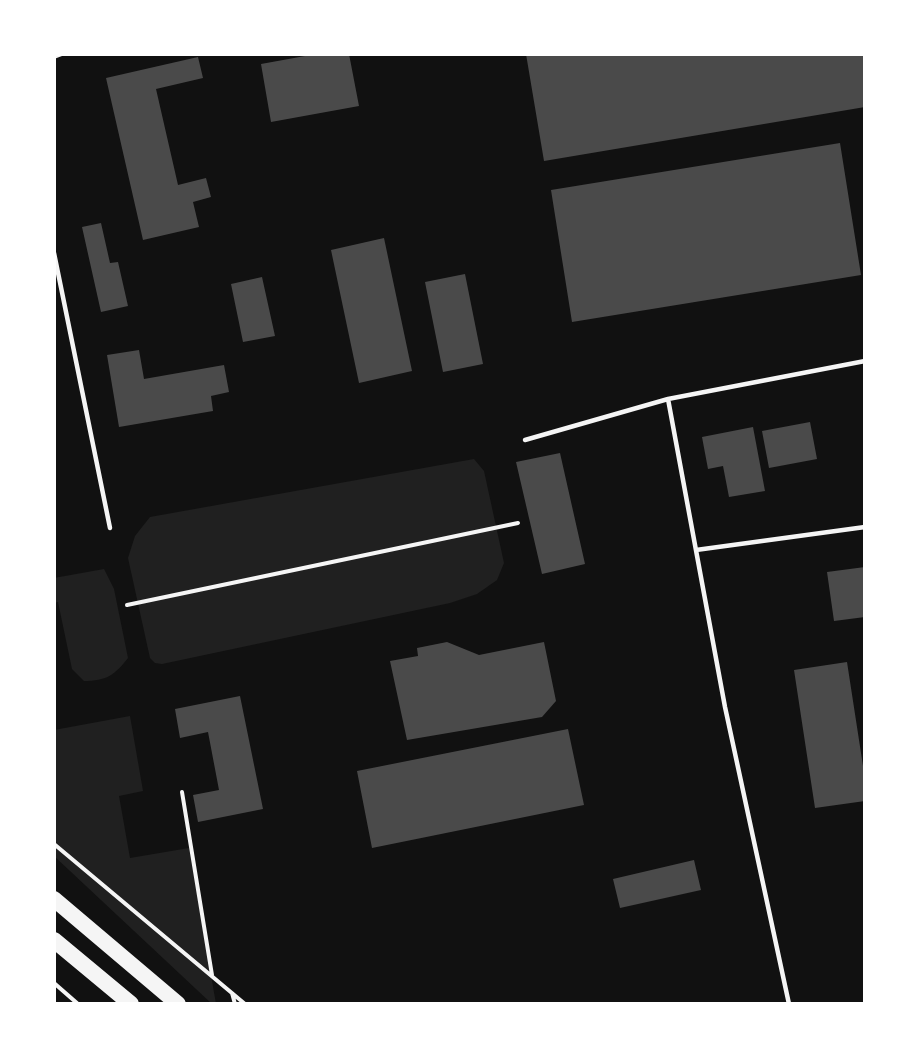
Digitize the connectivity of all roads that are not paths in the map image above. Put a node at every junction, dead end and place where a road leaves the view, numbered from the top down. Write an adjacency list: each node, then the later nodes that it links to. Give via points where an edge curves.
1 (54, 253): 6 (lane)
2 (865, 361): 3 (lane)
3 (668, 399): 4 (lane); 7 (lane)
4 (525, 440)
5 (865, 527): 7 (lane)
6 (110, 528)
7 (696, 550): 12 (lane, via 725,707)
8 (54, 899): 11 (highway)
9 (54, 940): 10 (highway)
10 (131, 1004)
11 (178, 1004)
12 (789, 1004)

